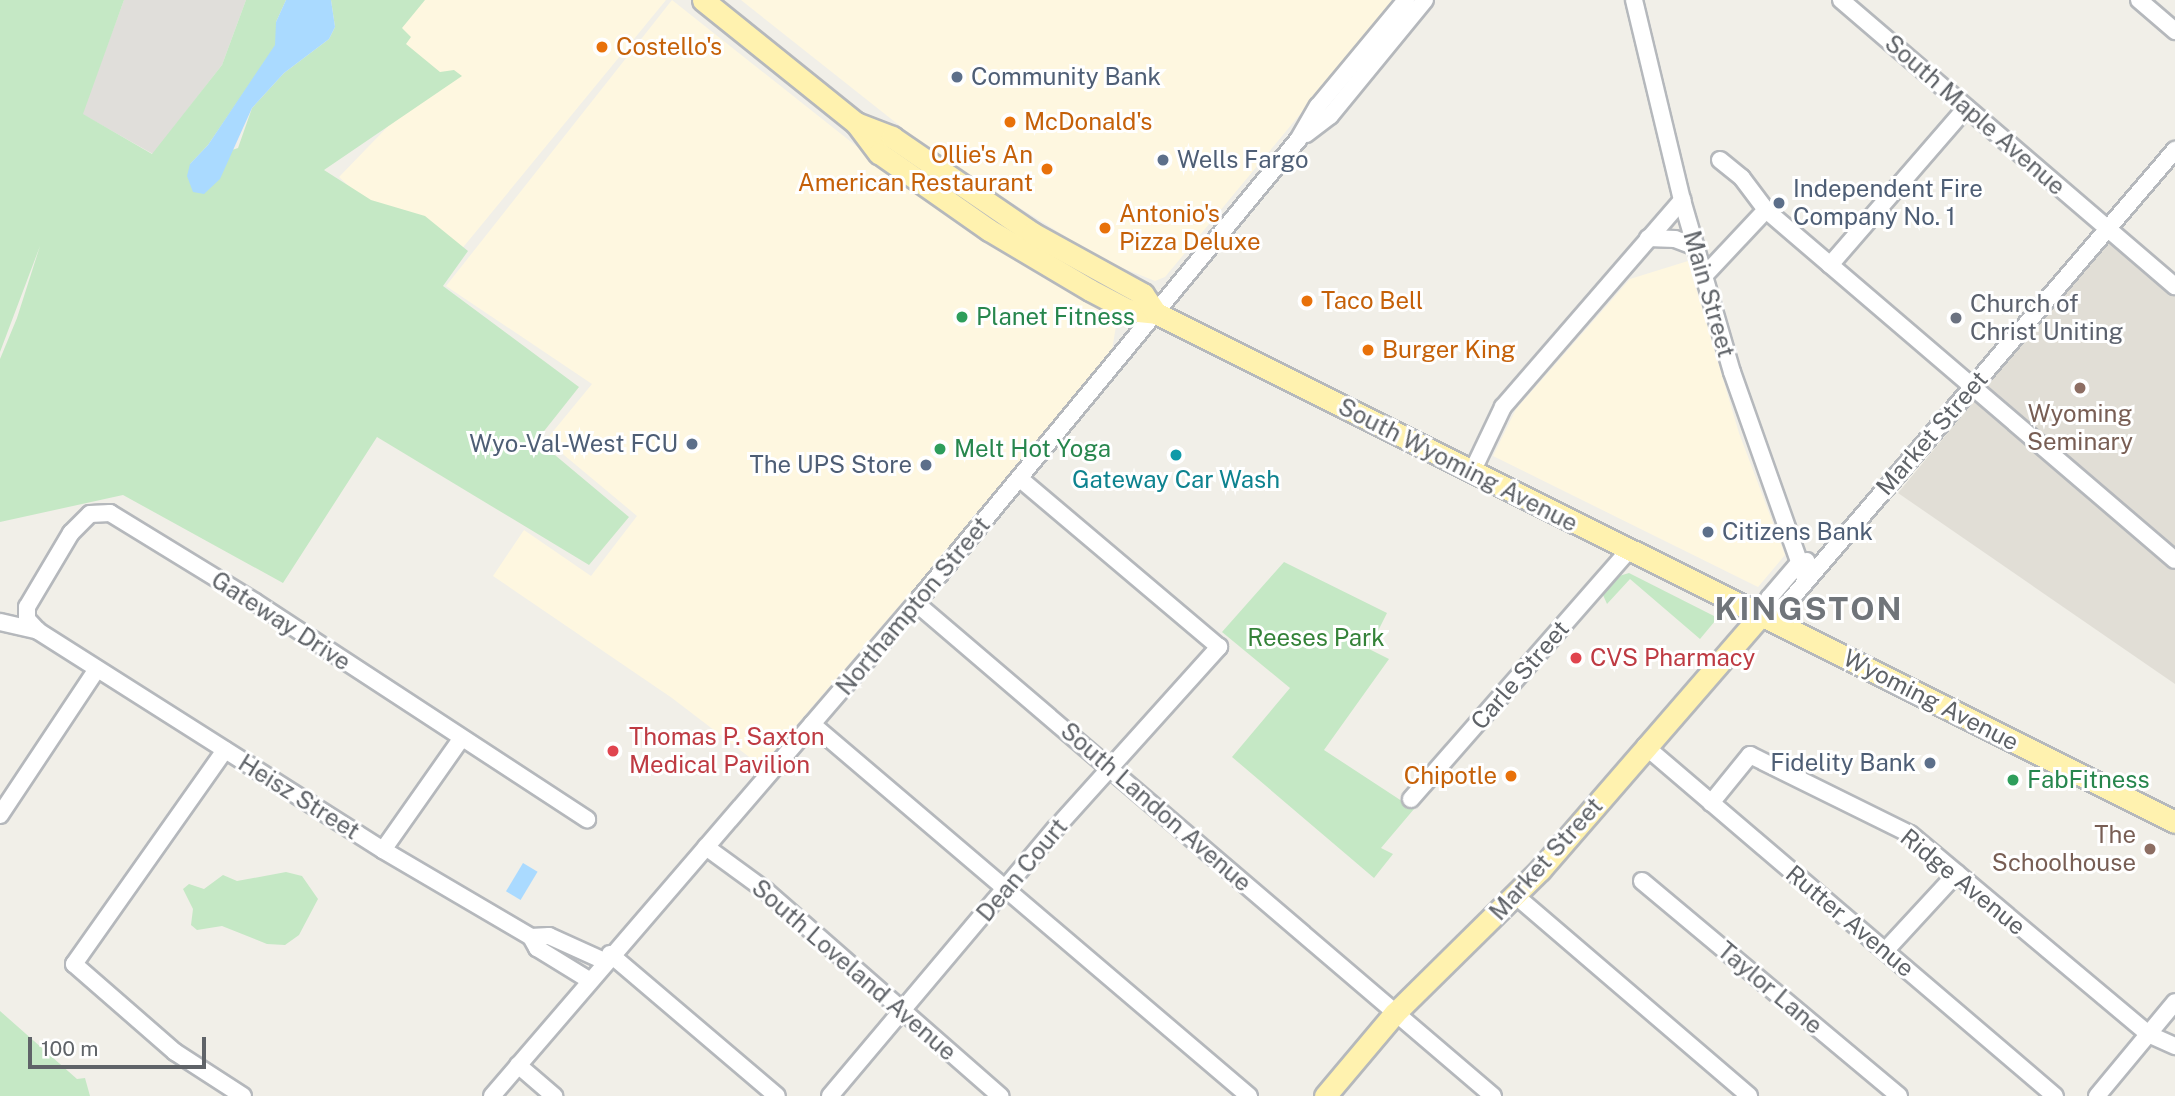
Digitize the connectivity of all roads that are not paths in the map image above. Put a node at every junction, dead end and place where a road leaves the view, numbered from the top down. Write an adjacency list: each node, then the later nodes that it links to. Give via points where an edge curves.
1 (703, 0): 20 (main road, South Wyoming Avenue, via 856,123 892,137 1032,233 1143,294)
2 (1406, 0): 9 (street, Northampton Street, via 1318,106)
3 (1426, 0): 9 (street, Northampton Street, via 1329,116)
4 (1634, 0): 12 (street, Main Street)
5 (1841, 0): 8 (street, South Maple Avenue)
6 (2139, 0): 7 (street)
7 (2175, 31)
8 (1966, 108): 14 (street, South Maple Avenue); 17 (street)
9 (1298, 140): 20 (street, Northampton Street)
10 (2175, 150): 14 (street, Market Street)
11 (1720, 160): 13 (street, via 1742,178)
12 (1682, 200): 15 (street); 16 (street, Main Street)
13 (1766, 210): 17 (street); 18 (street)
14 (2109, 230): 19 (street, South Maple Avenue); 21 (street, Market Street)
15 (1648, 238): 16 (street, via 1675,239); 22 (street, via 1503,407)
16 (1696, 247): 18 (street, Main Street)
17 (1830, 265): 21 (street)
18 (1704, 276): 27 (street, Main Street, via 1736,384)
19 (2175, 286)
20 (1156, 313): 22 (main road, South Wyoming Avenue); 23 (street, Northampton Street)
21 (1970, 387): 25 (street, Market Street); 26 (street)
22 (1472, 472): 24 (main road, South Wyoming Avenue)
23 (1020, 479): 29 (street, Northampton Street); 38 (street, Dean Court, via 1219,648)
24 (1629, 550): 30 (main road, South Wyoming Avenue); 39 (street, Carle Street)
25 (1826, 557): 27 (street); 28 (street, Market Street)
26 (2175, 560)
27 (1799, 563): 28 (street, Main Street); 30 (street, Market Street)
28 (1806, 581): 30 (street, Market Street, via 1786,605)
29 (916, 603): 34 (street, Northampton Street); 38 (street, South Landon Avenue)
30 (1761, 615): 36 (main road, Market Street); 43 (main road, Wyoming Avenue)
31 (0, 622): 32 (street, Heisz Street)
32 (38, 631): 33 (street, Heisz Street); 35 (street, Gateway Drive, via 27,619 27,607 71,533 89,514 110,513 255,602)
33 (97, 669): 37 (street, Heisz Street); 41 (street)
34 (812, 724): 44 (street, Northampton Street); 48 (street)
35 (461, 739): 42 (street, Gateway Drive); 45 (street)
36 (1645, 746): 40 (street, Rutter Avenue); 49 (main road, Market Street)
37 (225, 750): 45 (street, Heisz Street); 60 (street, via 74,964 176,1052)
38 (1111, 768): 48 (street, Dean Court); 56 (street, South Landon Avenue)
39 (1411, 799)
40 (1711, 803): 46 (street, Ridge Avenue, via 1750,755 1910,834); 51 (street, Rutter Avenue)
41 (0, 815)
42 (587, 819)
43 (2175, 822)
44 (706, 847): 52 (street, Northampton Street); 55 (street, South Loveland Avenue, via 765,890)
45 (383, 850): 50 (street, Heisz Street)
46 (1957, 873): 51 (street); 57 (street, Ridge Avenue)
47 (1642, 881): 70 (street, Taylor Lane)
48 (1006, 890): 55 (street, Dean Court); 66 (street)
49 (1516, 896): 56 (main road, Market Street); 69 (street)
50 (531, 937): 52 (street, Heisz Street, via 549,936); 53 (street, via 537,948)
51 (1885, 951): 71 (street, Rutter Avenue)
52 (607, 958): 53 (street, Northampton Street); 63 (street, Heisz Street)
53 (589, 980): 59 (street, Northampton Street)
54 (2175, 1002): 57 (street)
55 (899, 1012): 64 (street, Dean Court); 65 (street, South Loveland Avenue)
56 (1395, 1013): 67 (main road, Market Street); 68 (street, South Landon Avenue)
57 (2148, 1034): 58 (street, Ridge Avenue); 72 (street)
58 (2175, 1046)
59 (518, 1065): 61 (street, Northampton Street); 62 (street)
60 (243, 1096)
61 (492, 1096)
62 (554, 1096)
63 (777, 1096)
64 (830, 1096)
65 (1000, 1096)
66 (1248, 1096)
67 (1325, 1096)
68 (1493, 1096)
69 (1749, 1096)
70 (1899, 1096)
71 (2055, 1096)
72 (2097, 1096)

